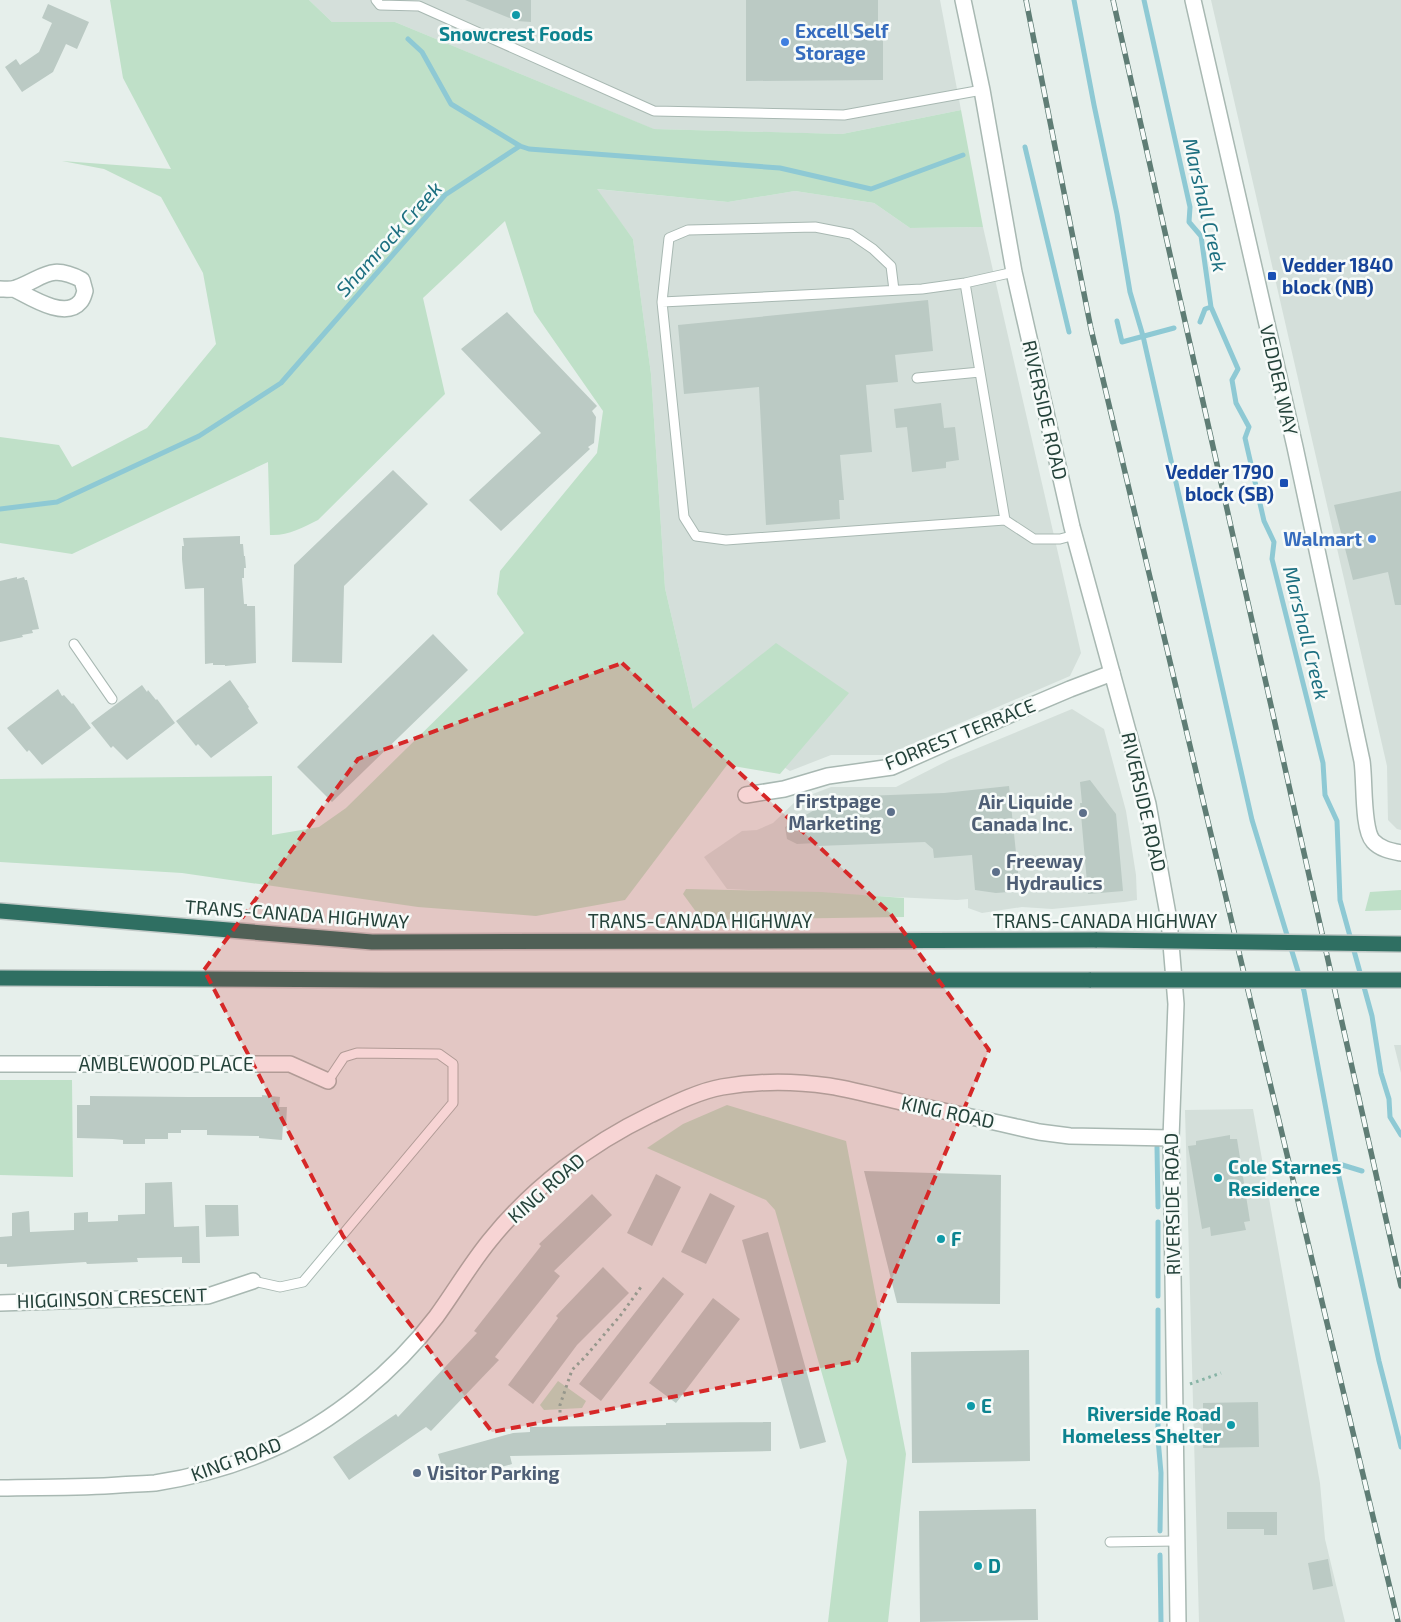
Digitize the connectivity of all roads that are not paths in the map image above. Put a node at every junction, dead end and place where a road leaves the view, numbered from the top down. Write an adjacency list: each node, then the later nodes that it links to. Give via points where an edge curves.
1 (376, 0): 4 (lane, via 380,4 419,6 654,111 844,115)
2 (963, 0): 4 (street, RIVERSIDE ROAD)
3 (1193, 0): 17 (street, VEDDER WAY, via 1362,761 1368,834 1380,847)
4 (982, 90): 5 (street, RIVERSIDE ROAD)
5 (1014, 272): 6 (lane); 12 (street, RIVERSIDE ROAD)
6 (965, 283): 7 (lane); 9 (lane)
7 (894, 290): 8 (lane); 8 (lane, via 891,266 851,234 815,226 688,230 669,238)
8 (662, 302): 11 (lane, via 684,517 696,536 726,540)
9 (980, 372): 10 (lane); 11 (lane)
10 (917, 378)
11 (1005, 520): 12 (lane, via 1034,538 1060,539)
12 (1075, 535): 14 (street, RIVERSIDE ROAD)
13 (74, 644): 15 (lane)
14 (1112, 673): 16 (street, FORREST TERRACE, via 892,766 828,776 784,789); 24 (street, RIVERSIDE ROAD, via 1148,804 1169,920 1176,1004)
15 (112, 699)
16 (746, 795)
17 (1401, 853)
18 (0, 911): 19 (highway, TRANS-CANADA HIGHWAY, bridge, via 372,942 1097,940)
19 (1401, 944)
20 (0, 978): 21 (highway, bridge)
21 (1401, 980)
22 (0, 1064): 23 (street, AMBLEWOOD PLACE, via 290,1064)
23 (328, 1081): 25 (lane, via 344,1057 357,1053 439,1054 453,1064 453,1103 304,1282 280,1287)
24 (1170, 1138): 27 (street, KING ROAD, via 1070,1136 1039,1132 828,1086 766,1082 720,1087 633,1124 557,1173 491,1239 435,1319 407,1352 345,1405 310,1429 270,1450 194,1476 153,1483); 28 (street, RIVERSIDE ROAD)
25 (253, 1281): 26 (street, HIGGINSON CRESCENT, via 208,1296)
26 (0, 1303)
27 (0, 1488)
28 (1177, 1541): 29 (lane); 30 (street, RIVERSIDE ROAD)
29 (1110, 1542)
30 (1178, 1622)

